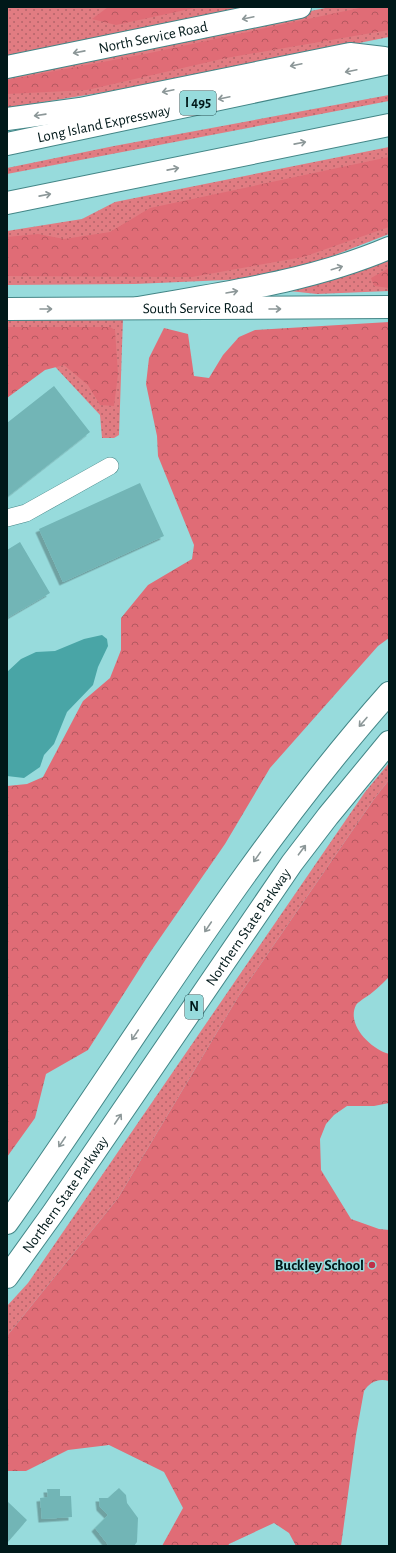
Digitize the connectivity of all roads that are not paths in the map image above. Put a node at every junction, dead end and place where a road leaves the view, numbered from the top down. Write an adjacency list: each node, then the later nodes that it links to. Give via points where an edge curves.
1 (300, 7): 4 (main road, North Service Road, one-way to 4)
2 (389, 59): 5 (main road, one-way to 5, via 350,54 80,109)
3 (389, 63): 7 (main road, Long Island Expressway / I 495, one-way to 7)
4 (7, 67)
5 (7, 119)
6 (389, 125): 8 (main road, one-way to 6)
7 (7, 144)
8 (7, 203)
9 (389, 248): 11 (main road, one-way to 9, via 299,278 345,265)
10 (389, 307): 11 (main road, South Service Road, one-way to 10)
11 (138, 308): 12 (main road, South Service Road, one-way to 11)
12 (7, 309)
13 (110, 466): 14 (street, via 26,513)
14 (7, 518)
15 (389, 693): 17 (main road, Northern State Parkway / N, one-way to 17, via 326,766 260,853)
16 (389, 742): 18 (main road, Northern State Parkway / N, one-way to 16, via 292,863)
17 (7, 1223)
18 (7, 1277)

